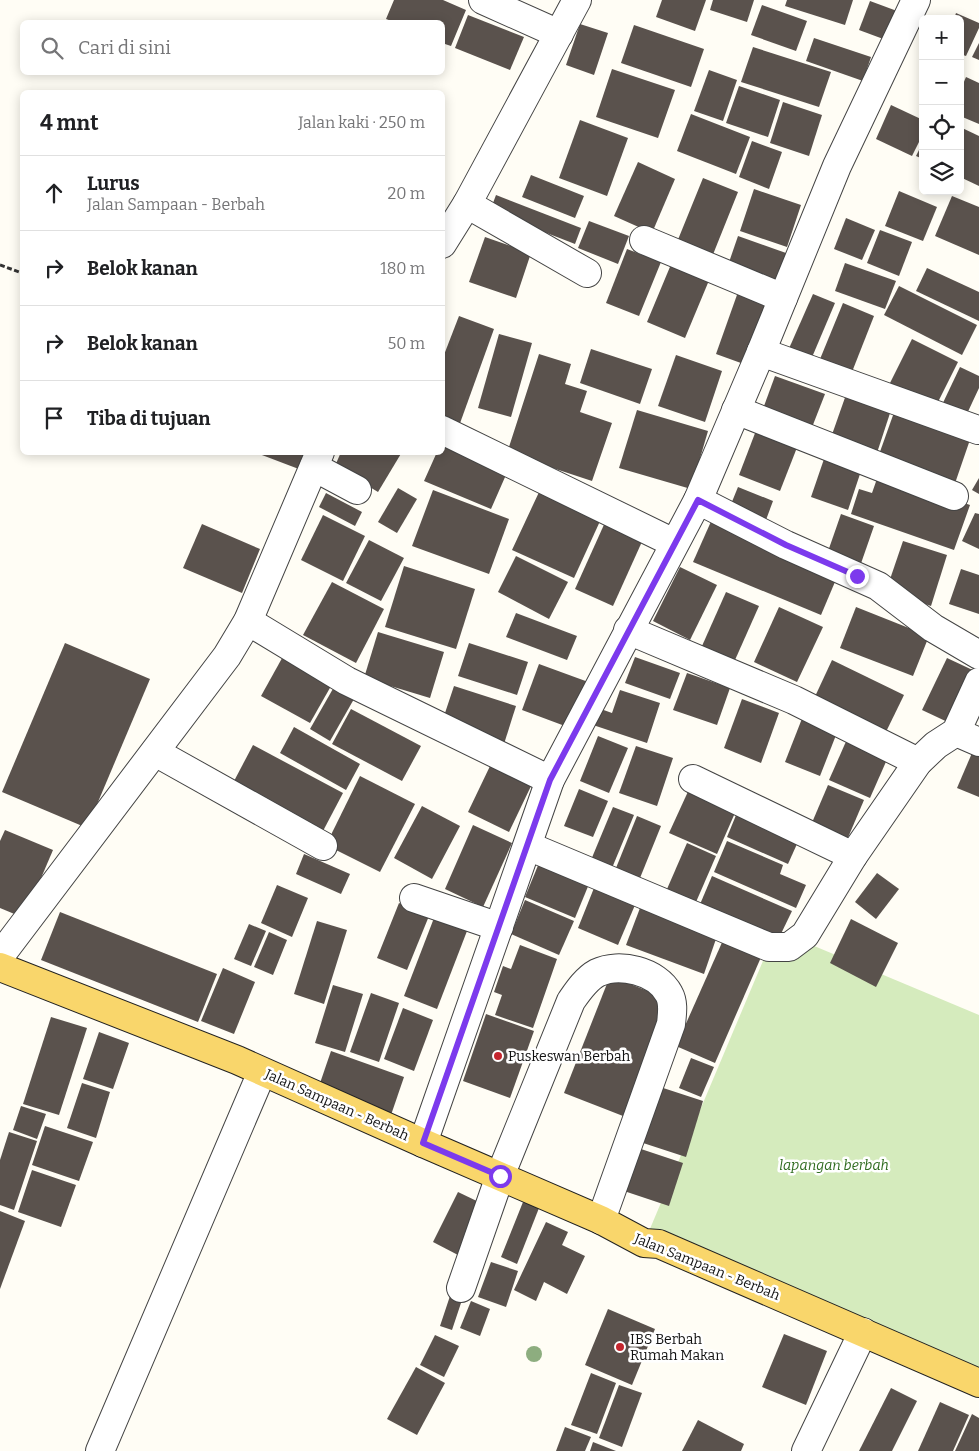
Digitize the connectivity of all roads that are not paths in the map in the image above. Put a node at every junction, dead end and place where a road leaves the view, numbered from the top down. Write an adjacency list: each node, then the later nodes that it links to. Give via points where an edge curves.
1 (483, 0): 4 (street)
2 (577, 0): 4 (street)
3 (906, 3): 9 (street)
4 (559, 34): 5 (street)
5 (467, 204): 6 (street); 8 (street)
6 (445, 239)
7 (644, 240): 9 (street)
8 (587, 273)
9 (783, 298): 10 (street)
10 (761, 352): 11 (street); 12 (street)
11 (736, 410): 16 (street); 17 (street)
12 (978, 430)
13 (445, 431): 18 (street)
14 (317, 460): 15 (street); 19 (street)
15 (357, 490)
16 (954, 496)
17 (698, 500): 18 (street); 21 (street, via 786,545 878,586 932,628)
18 (674, 543): 20 (street)
19 (248, 622): 24 (street, via 227,656); 27 (street, via 347,681)
20 (628, 630): 25 (street, via 794,700); 27 (street)
21 (979, 655)
22 (979, 682): 23 (street)
23 (968, 737): 25 (street, via 936,745)
24 (155, 752): 28 (street); 33 (street)
25 (918, 762): 30 (street)
26 (693, 779): 30 (street)
27 (550, 780): 29 (street)
28 (323, 846)
29 (528, 846): 30 (street, via 769,947 789,947 805,935); 32 (street)
30 (853, 856)
31 (414, 898): 32 (street)
32 (499, 927): 36 (street)
33 (0, 956)
34 (0, 967): 35 (main road, Jalan Sampaan - Berbah)
35 (262, 1072): 36 (main road, Jalan Sampaan - Berbah); 42 (street)
36 (423, 1143): 37 (main road, Jalan Sampaan - Berbah)
37 (500, 1176): 38 (main road, Jalan Sampaan - Berbah); 38 (street, via 571,1001 582,985 597,973 616,968 629,968 644,974 659,982 669,994 673,1007 671,1024); 39 (street)
38 (601, 1220): 40 (main road, Jalan Sampaan - Berbah, via 644,1243 659,1244)
39 (461, 1288)
40 (862, 1332): 41 (main road, Jalan Sampaan - Berbah); 43 (street)
41 (979, 1383)
42 (100, 1451)
43 (806, 1451)

